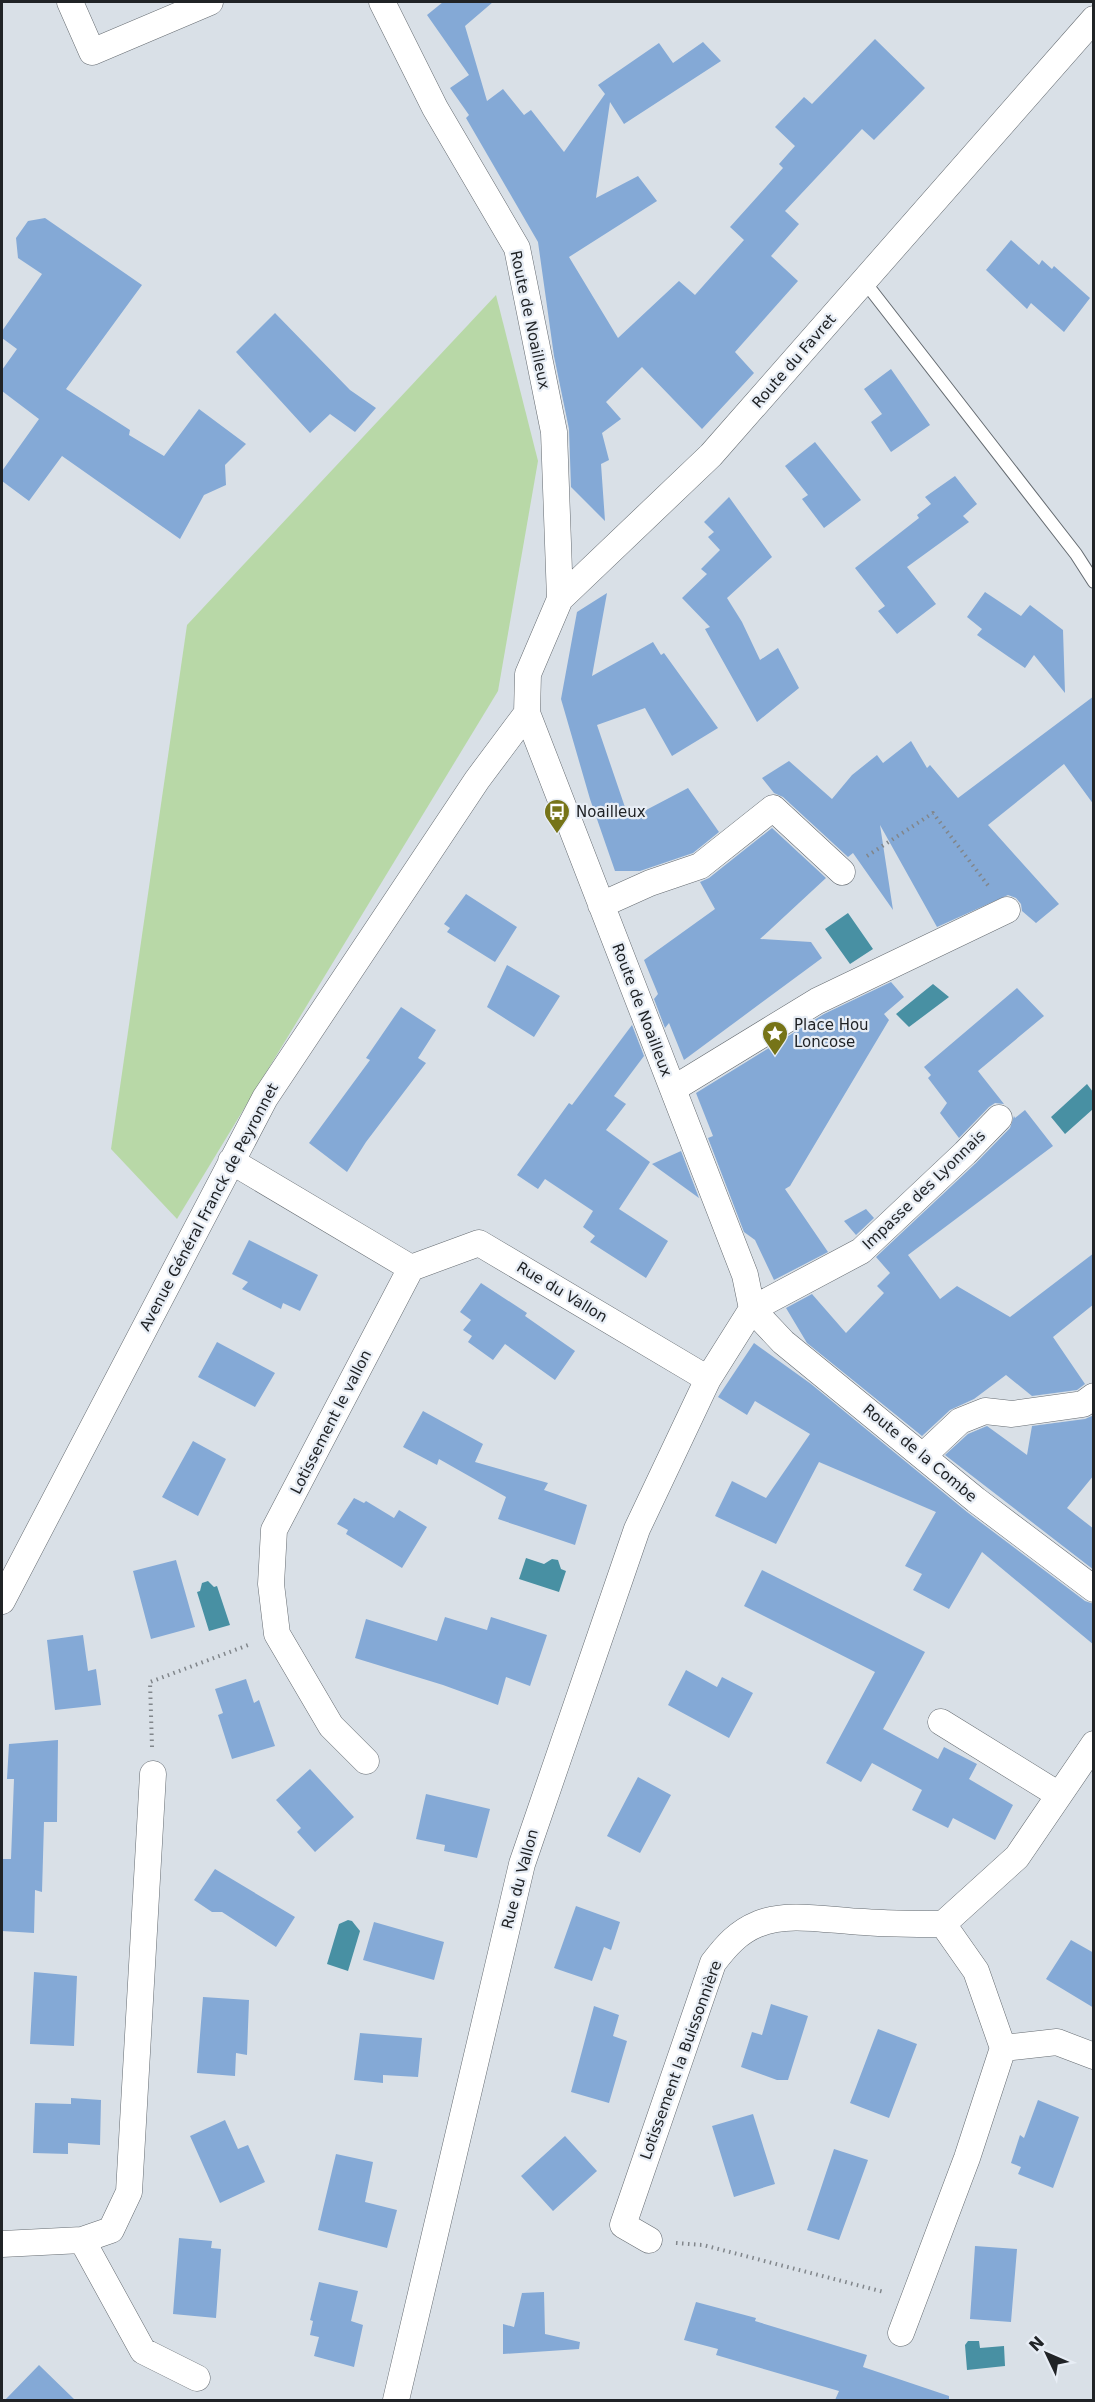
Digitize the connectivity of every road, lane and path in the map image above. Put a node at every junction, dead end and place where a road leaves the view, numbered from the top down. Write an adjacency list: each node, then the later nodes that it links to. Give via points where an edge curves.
1 (70, 2): 2 (street, via 92,52)
2 (210, 2)
3 (382, 2): 7 (street, Route de Noailleux, via 435,108 517,248 554,432)
4 (1094, 20): 5 (street, Route du Favret)
5 (864, 280): 6 (lane); 7 (street, Route du Favret, via 711,455)
6 (1094, 582)
7 (560, 599): 8 (street, Route du Favret, via 528,674)
8 (527, 713): 10 (street, Route de Noailleux); 14 (street, Avenue Général Franck de Peyronnet, via 477,780 265,1098)
9 (842, 872): 10 (street, via 773,808 700,866); 11 (path, via 933,813)
10 (601, 905): 12 (street, Route de Noailleux)
11 (1007, 910): 12 (street, via 817,1001)
12 (673, 1089): 16 (street, Route de Noailleux, via 745,1275)
13 (999, 1118): 16 (street, Impasse des Lyonnais, via 861,1251)
14 (231, 1161): 15 (street); 20 (street, Avenue Général Franck de Peyronnet)
15 (411, 1268): 17 (street, Rue du Vallon, via 480,1243); 23 (street, Lotissement le vallon, via 274,1530 271,1584)
16 (752, 1309): 17 (street, Rue du Vallon); 19 (street, Route de la Combe, via 783,1342)
17 (708, 1378): 39 (street, Rue du Vallon, via 637,1529 522,1864)
18 (1094, 1396): 19 (street, via 1083,1404 1012,1414 986,1411 960,1421)
19 (924, 1455): 21 (street, Route de la Combe, via 976,1500)
20 (8, 1571): 22 (street, Avenue Général Franck de Peyronnet)
21 (1094, 1589)
22 (2, 1601)
23 (277, 1634): 26 (street, Lotissement le vallon, via 331,1726); 27 (path, via 150,1682)
24 (941, 1722): 28 (street)
25 (1094, 1744): 28 (street)
26 (366, 1761)
27 (153, 1774): 32 (street, via 129,2192 111,2230)
28 (1059, 1795): 29 (street, via 1017,1857)
29 (943, 1924): 30 (street, via 976,1971); 33 (street, Lotissement la Buissonnière, via 794,1918 760,1923 740,1933 724,1949 713,1963 623,2225)
30 (1003, 2048): 31 (street, via 1057,2042); 36 (street)
31 (1094, 2056)
32 (82, 2240): 34 (street); 38 (street, via 143,2351)
33 (649, 2240)
34 (2, 2244)
35 (703, 2245): 36 (path)
36 (914, 2301): 37 (street)
37 (901, 2333)
38 (197, 2378)
39 (396, 2400)

